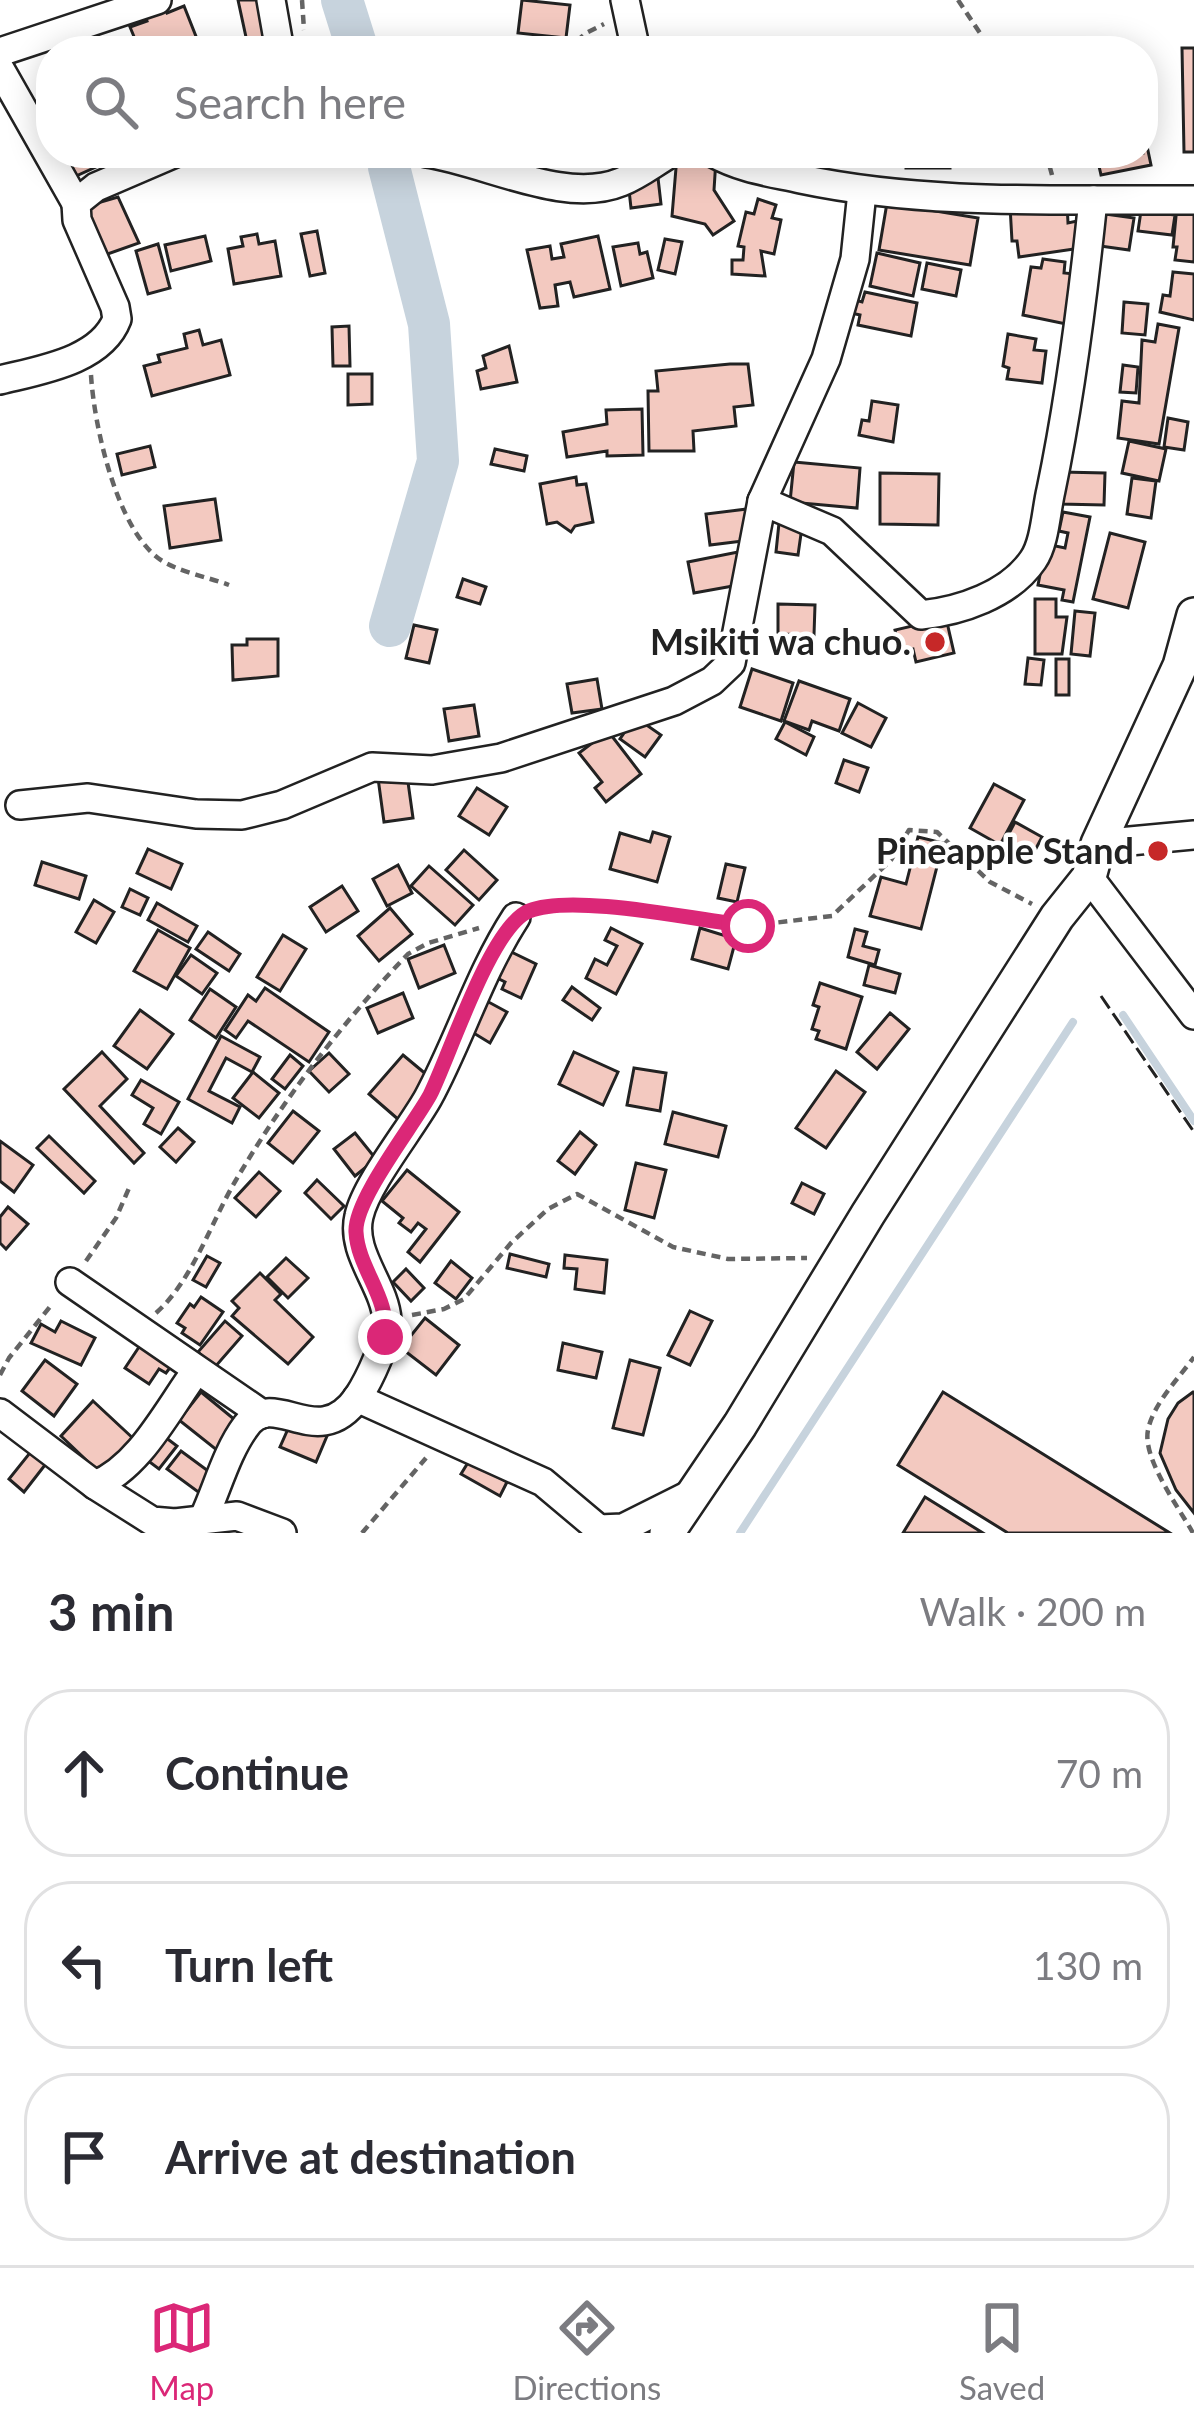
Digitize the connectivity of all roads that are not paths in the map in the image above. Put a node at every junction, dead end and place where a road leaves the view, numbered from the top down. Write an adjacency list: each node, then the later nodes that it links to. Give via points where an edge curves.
1 (157, 0): 4 (street)
2 (271, 0): 5 (street)
3 (626, 6): 6 (street)
4 (48, 36)
5 (277, 36)
6 (633, 36)
7 (36, 40): 8 (street)
8 (0, 52)
9 (0, 69): 10 (street)
10 (36, 132)
11 (56, 168): 19 (street)
12 (141, 168): 19 (street)
13 (495, 168): 14 (street, via 578,191)
14 (646, 168)
15 (744, 168): 16 (street)
16 (862, 192): 17 (street); 21 (street, via 855,260 826,359)
17 (1093, 200): 18 (street); 21 (street, via 1067,410 1036,556 1018,578 921,615 832,531)
18 (1194, 200)
19 (76, 203): 20 (street, via 118,319 89,352)
20 (0, 380)
21 (762, 502): 24 (street, via 731,663 674,701 501,758 432,770 372,767 242,815 88,798)
22 (1194, 615): 23 (main road)
23 (1188, 658): 26 (main road)
24 (20, 805)
25 (1194, 835): 26 (street)
26 (1094, 860): 28 (street); 35 (main road)
27 (516, 917): 31 (street, via 430,1095 360,1210 356,1233 387,1318)
28 (1194, 1015)
29 (70, 1282): 30 (street)
30 (196, 1371): 33 (street); 34 (street, via 134,1456)
31 (357, 1398): 33 (street, via 328,1423); 35 (street, via 543,1482 599,1529 623,1528)
32 (0, 1413): 34 (street)
33 (262, 1414): 36 (street, via 247,1423)
34 (95, 1485): 36 (street, via 152,1521)
35 (689, 1495): 38 (main road)
36 (204, 1517): 37 (street, via 237,1516)
37 (282, 1533)
38 (667, 1533)

